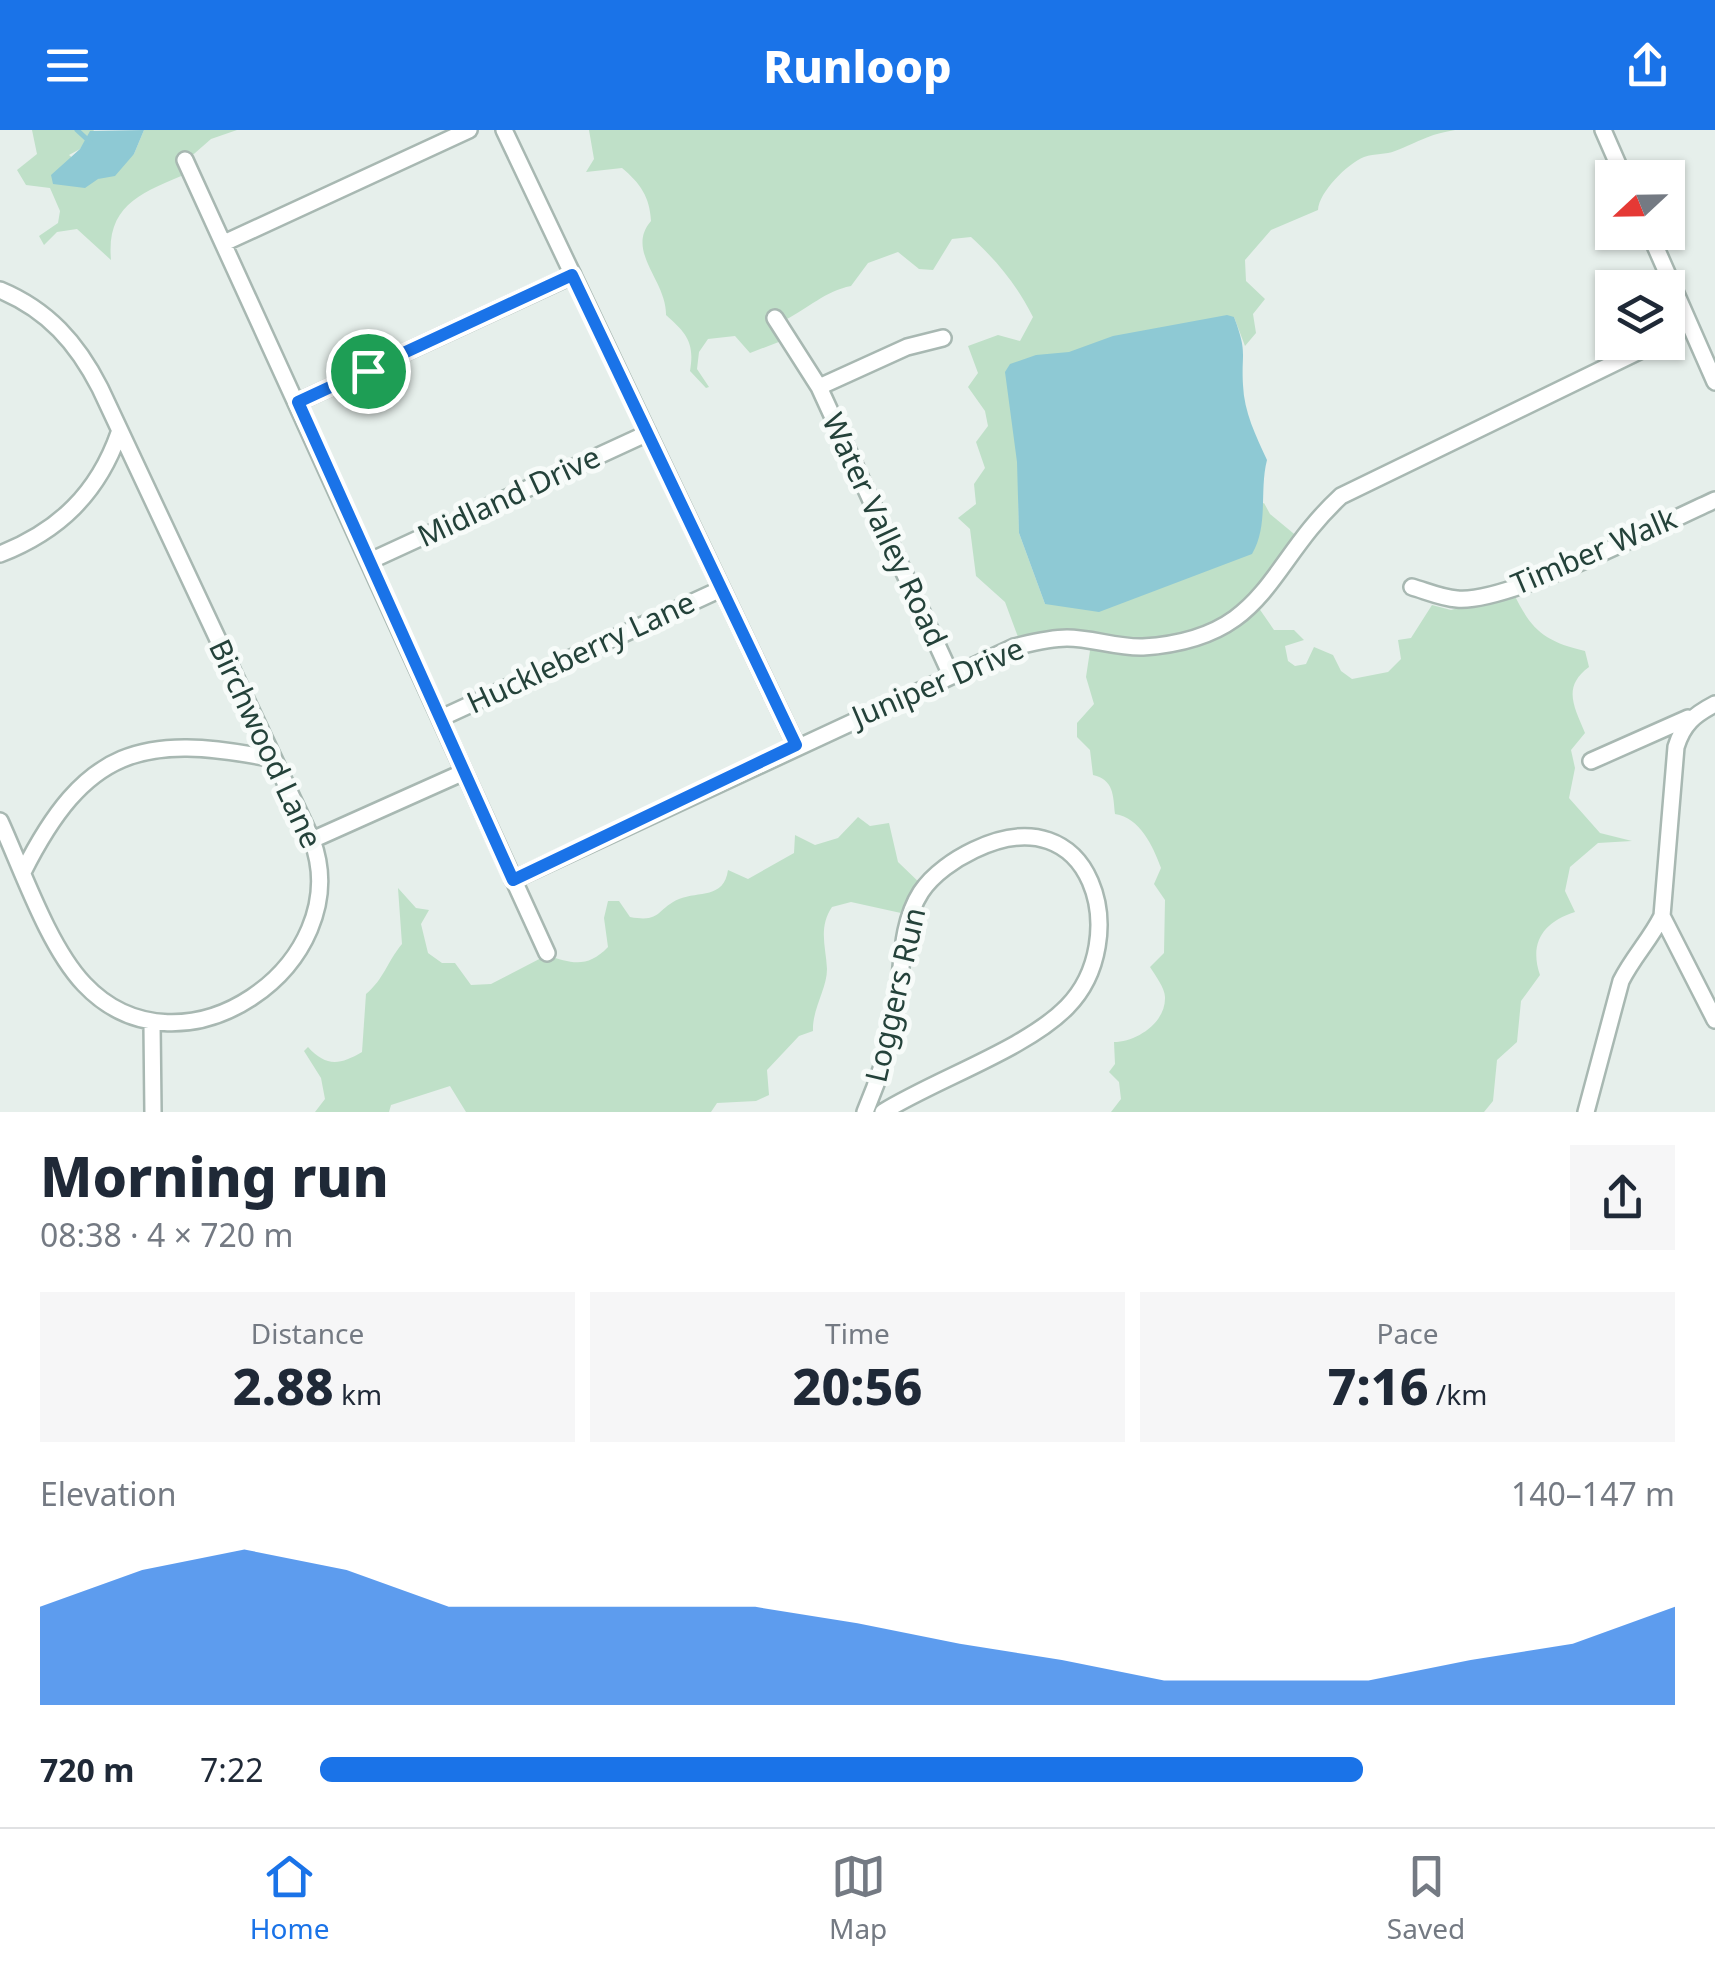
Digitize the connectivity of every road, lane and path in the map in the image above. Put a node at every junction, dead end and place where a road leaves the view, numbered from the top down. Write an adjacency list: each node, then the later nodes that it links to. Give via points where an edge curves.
1 (469, 130): 6 (street)
2 (504, 130): 8 (street)
3 (1603, 130): 5 (street)
4 (185, 160): 6 (street)
5 (1616, 160)
6 (224, 243): 17 (street)
7 (1657, 250): 11 (street)
8 (572, 275): 17 (street); 18 (street)
9 (0, 290): 19 (street, Birchwood Lane, via 24,300 83,354)
10 (774, 318): 16 (street, Water Valley Road)
11 (1691, 329): 12 (street); 15 (street)
12 (1685, 331)
13 (942, 338): 16 (street)
14 (1621, 360): 25 (street, Juniper Drive, via 1340,496 1251,607 1213,630 1131,648 1043,640)
15 (1715, 382)
16 (819, 387): 25 (street, Water Valley Road)
17 (298, 402): 22 (street)
18 (648, 432): 22 (street, Midland Drive); 24 (street)
19 (119, 433): 21 (street, via 94,488 72,511); 30 (street, Birchwood Lane)
20 (1715, 500): 23 (street, Timber Walk, via 1487,596 1458,600)
21 (0, 554)
22 (370, 561): 28 (street)
23 (1412, 587)
24 (722, 589): 28 (street, Huckleberry Lane); 29 (street)
25 (950, 673): 29 (street, Juniper Drive)
26 (1715, 704): 27 (street)
27 (1694, 715): 31 (street); 37 (street, via 1676,747)
28 (441, 718): 32 (street)
29 (796, 745): 36 (street, Juniper Drive)
30 (273, 759): 34 (street, Birchwood Lane); 35 (street, via 190,748 125,755 86,780 52,818)
31 (1591, 761)
32 (464, 772): 34 (street); 36 (street)
33 (0, 822): 35 (street)
34 (312, 840): 40 (street, Birchwood Lane, via 320,880 292,961 254,997 231,1008 180,1026)
35 (24, 872): 40 (street, via 82,982)
36 (513, 880): 38 (street)
37 (1662, 916): 39 (street); 44 (street, via 1622,980)
38 (547, 954)
39 (1715, 1020)
40 (152, 1024): 41 (street)
41 (153, 1112)
42 (865, 1112): 43 (street, Loggers Run, via 887,1048 906,932 921,891 941,870 984,845 1032,836 1056,840 1084,867 1096,913 1094,963 1085,984 1037,1031)
43 (883, 1112)
44 (1586, 1112)

